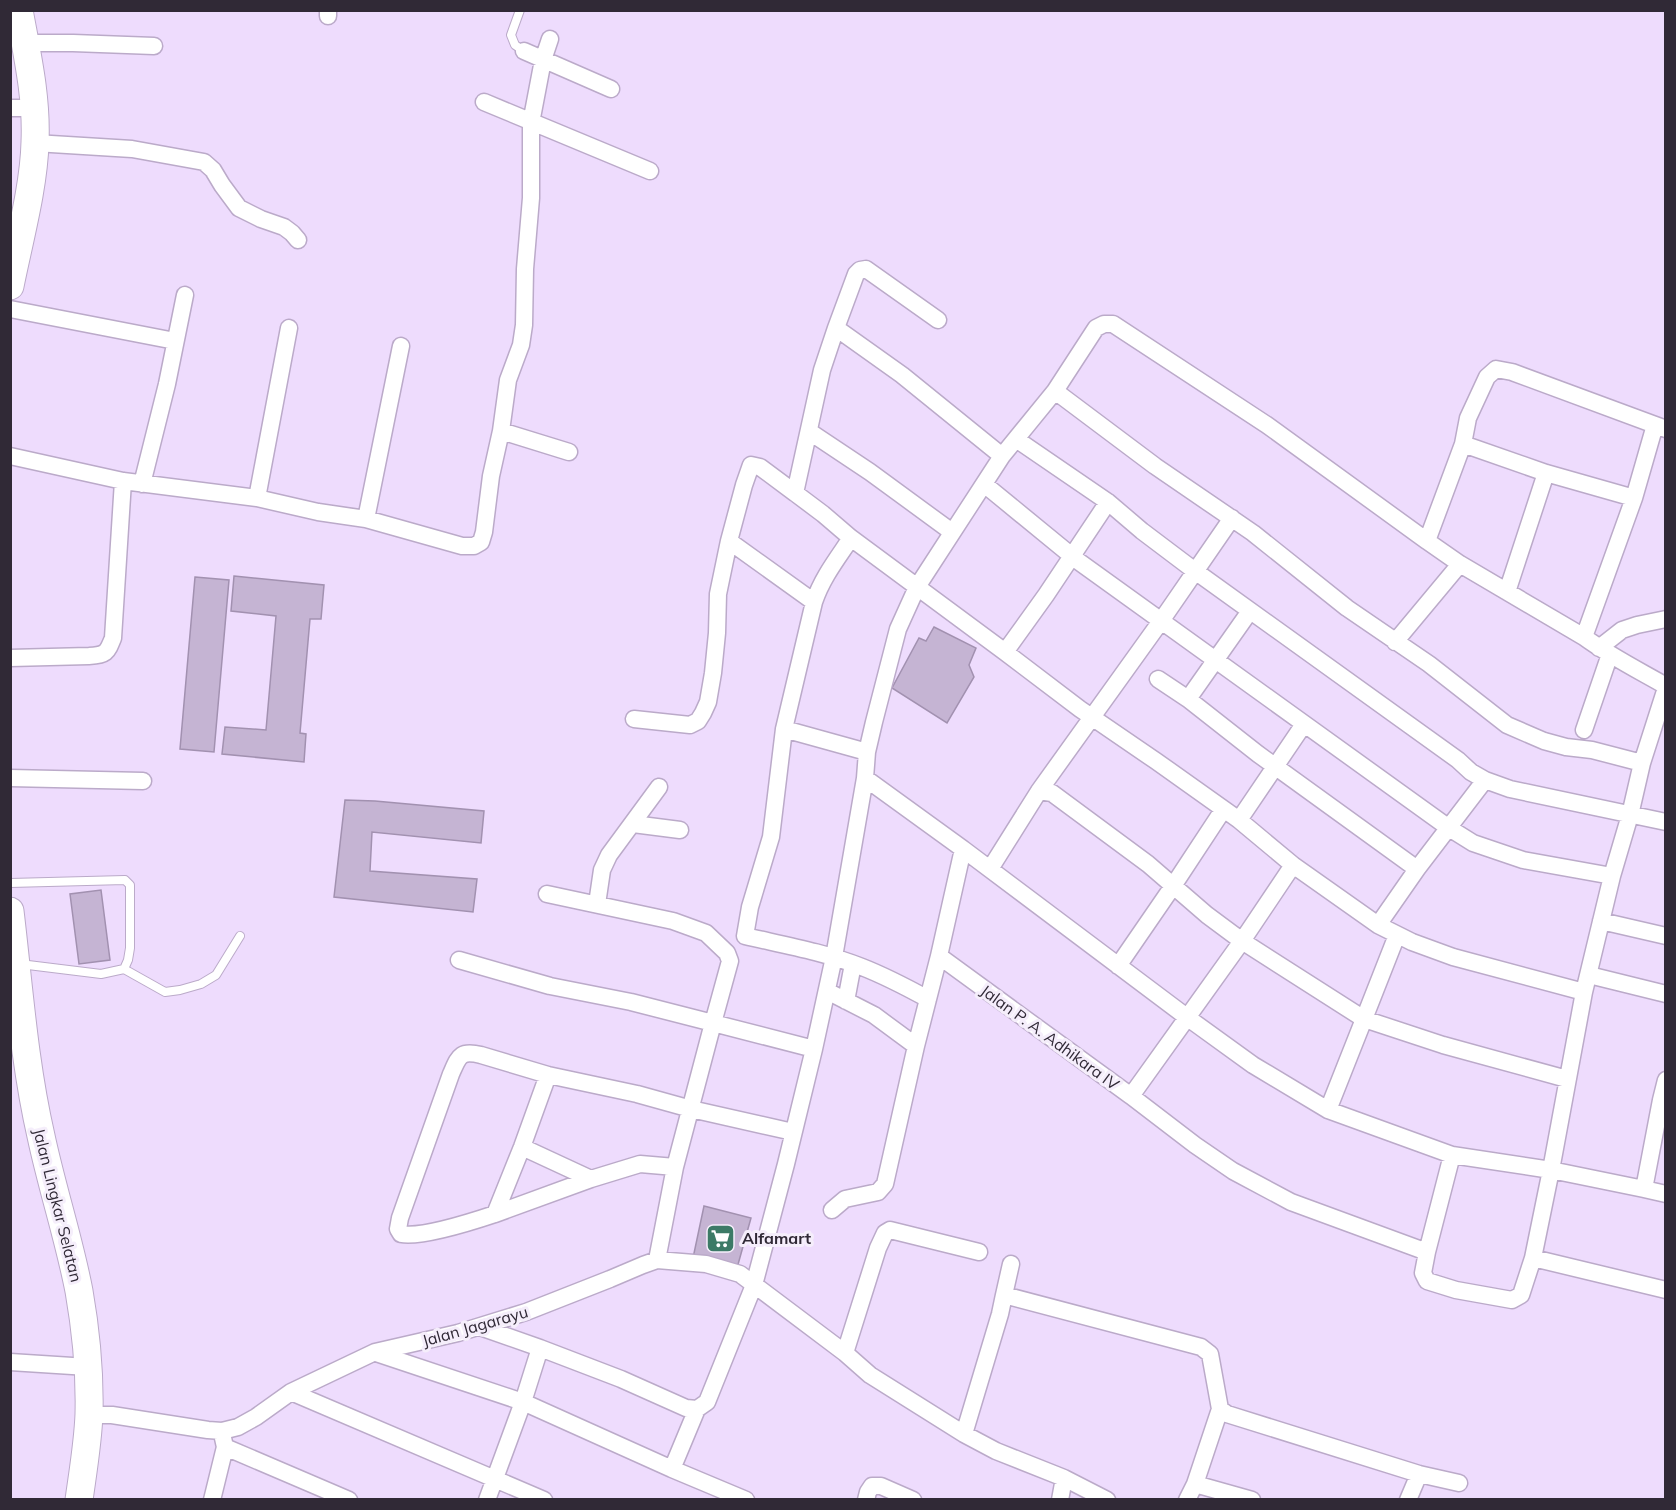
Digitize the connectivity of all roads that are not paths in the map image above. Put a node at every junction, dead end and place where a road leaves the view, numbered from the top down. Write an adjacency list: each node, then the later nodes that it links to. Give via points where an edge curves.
1 (19, 10): 6 (highway)
2 (520, 10): 5 (lane, via 511,35 515,45)
3 (550, 39): 7 (street)
4 (154, 46): 6 (street, via 73,43)
5 (524, 51): 7 (street)
6 (22, 60): 10 (highway)
7 (543, 60): 8 (street); 11 (street)
8 (611, 89)
9 (484, 102): 11 (street)
10 (23, 108): 12 (highway)
11 (531, 123): 13 (street); 25 (street, via 532,187 524,325 508,380)
12 (35, 143): 14 (street, via 132,149 204,162 239,208 284,227); 15 (highway)
13 (650, 171)
14 (298, 240)
15 (10, 286)
16 (184, 295): 21 (street)
17 (10, 309): 21 (street)
18 (938, 320): 20 (street, via 866,269 856,274)
19 (289, 328): 37 (street)
20 (836, 328): 26 (street, via 822,370); 31 (street, via 902,375)
21 (175, 341): 34 (street)
22 (401, 346): 41 (street)
23 (1055, 391): 27 (street); 40 (street); 45 (street, via 1096,328 1113,324 1267,425)
24 (1660, 427): 28 (street, via 1496,369 1487,377 1468,418); 38 (street)
25 (501, 431): 29 (street); 41 (street, via 484,532 474,546)
26 (810, 432): 36 (street); 42 (street)
27 (1016, 439): 31 (street); 39 (street)
28 (1463, 444): 32 (street); 45 (street)
29 (569, 452)
30 (10, 456): 33 (street)
31 (1002, 456): 35 (street)
32 (1546, 473): 38 (street); 50 (street)
33 (123, 482): 34 (street); 59 (street, via 113,638 108,651 89,656)
34 (142, 484): 37 (street)
35 (984, 484): 42 (street); 46 (street)
36 (795, 493): 43 (street); 44 (street, via 760,467 751,465)
37 (257, 498): 41 (street)
38 (1634, 498): 55 (street)
39 (1108, 502): 46 (street); 48 (street)
40 (1232, 518): 48 (street); 56 (street)
41 (366, 519)
42 (952, 532): 49 (street)
43 (851, 538): 49 (street); 51 (street, via 819,586)
44 (729, 541): 51 (street); 65 (street, via 718,594 713,673 703,713 690,725)
45 (1427, 542): 47 (street)
46 (1072, 556): 54 (street); 57 (street)
47 (1460, 564): 50 (street); 56 (street)
48 (1195, 571): 52 (street); 54 (street)
49 (917, 587): 57 (street); 69 (street, via 896,637)
50 (1507, 592): 55 (street)
51 (814, 602): 67 (street)
52 (1250, 611): 60 (street); 74 (street)
53 (1665, 619): 58 (street, via 1622,630)
54 (1161, 621): 60 (street); 64 (street)
55 (1584, 637): 58 (street)
56 (1395, 642): 70 (street, via 1518,731 1566,747)
57 (1005, 651): 64 (street)
58 (1604, 651): 62 (street); 68 (street)
59 (10, 658)
60 (1215, 660): 63 (street); 66 (street)
61 (1158, 679): 63 (street)
62 (1665, 687): 70 (street)
63 (1188, 699): 71 (street)
64 (1091, 717): 77 (street); 78 (street)
65 (634, 719)
66 (1304, 724): 71 (street); 83 (street)
67 (784, 729): 69 (street); 102 (street, via 771,837 745,936)
68 (1584, 730)
69 (867, 752): 73 (street)
70 (1642, 763): 79 (street)
71 (1276, 767): 80 (street); 88 (street)
72 (10, 778): 75 (street)
73 (865, 778): 85 (street); 102 (street)
74 (1485, 780): 79 (street); 83 (street)
75 (143, 781)
76 (659, 787): 82 (street)
77 (1039, 791): 87 (street); 91 (street, via 1052,793)
78 (1223, 810): 80 (street); 91 (street)
79 (1630, 815): 81 (street); 89 (street)
80 (1239, 820): 86 (street)
81 (1665, 822)
82 (633, 824): 84 (street); 93 (street, via 602,870)
83 (1449, 828): 88 (street); 89 (street, via 1473,843 1523,860)
84 (680, 830)
85 (963, 849): 87 (street); 101 (street)
86 (1293, 865): 96 (street); 100 (street)
87 (990, 869): 106 (street)
88 (1418, 869): 96 (street)
89 (1612, 876): 95 (street)
90 (10, 883): 107 (lane, via 125,880 130,885 130,948)
91 (1173, 886): 100 (street); 106 (street)
92 (547, 894): 93 (street)
93 (597, 904): 116 (street, via 673,921 706,933 727,953 730,961)
94 (10, 911): 104 (highway, Jalan Lingkar Selatan)
95 (1601, 921): 99 (street); 108 (street)
96 (1378, 925): 97 (street)
97 (1397, 935): 110 (street, via 1453,957); 115 (street)
98 (240, 936): 107 (lane, via 216,975 180,990 165,992)
99 (1665, 936)
100 (1242, 941): 114 (street); 115 (street)
101 (939, 956): 113 (street); 123 (street, Jalan P. A. Adhikara IV)
102 (834, 957): 105 (street); 109 (street)
103 (459, 960): 116 (street, via 550,986)
104 (16, 963): 107 (lane, via 101,974); 119 (highway, Jalan Lingkar Selatan)
105 (852, 965): 112 (street); 113 (street, via 886,977)
106 (1118, 966): 114 (street)
107 (124, 969)
108 (1589, 975): 110 (street); 111 (street)
109 (827, 992): 112 (street); 118 (street)
110 (1584, 992): 121 (street)
111 (1665, 994)
112 (846, 999): 117 (street)
113 (928, 1001): 117 (street)
114 (1188, 1018): 123 (street); 126 (street, via 1254,1065)
115 (1364, 1018): 121 (street, via 1443,1045); 126 (street)
116 (713, 1023): 118 (street); 125 (street)
117 (916, 1044): 135 (street, via 885,1184 878,1192 844,1198)
118 (814, 1049): 127 (street)
119 (19, 1064): 150 (highway, Jalan Lingkar Selatan, via 79,1292)
120 (548, 1075): 125 (street); 128 (street); 136 (street, via 471,1053 458,1058 398,1229 401,1234 413,1235)
121 (1567, 1079): 131 (street)
122 (1665, 1080): 124 (street)
123 (1131, 1096): 138 (street, Jalan P. A. Adhikara IV, via 1233,1170 1291,1202)
124 (1663, 1100): 133 (street)
125 (691, 1109): 127 (street); 130 (street)
126 (1328, 1110): 129 (street)
127 (793, 1132): 142 (street)
128 (522, 1147): 132 (street); 136 (street)
129 (1452, 1155): 131 (street); 138 (street)
130 (675, 1167): 132 (street, via 639,1164); 140 (street)
131 (1551, 1170): 133 (street); 139 (street)
132 (591, 1179): 136 (street)
133 (1644, 1189): 134 (street)
134 (1665, 1194)
135 (832, 1210)
136 (495, 1214)
137 (979, 1252): 148 (street, via 890,1230 885,1233)
138 (1427, 1252): 139 (street, via 1423,1273 1427,1281 1512,1300 1521,1295)
139 (1533, 1258): 143 (street)
140 (657, 1260): 142 (street, Jalan Jagarayu, via 706,1264 740,1274); 145 (street, Jalan Jagarayu)
141 (1011, 1264): 144 (street)
142 (754, 1285): 148 (street, Jalan Jagarayu); 154 (street, via 707,1402)
143 (1665, 1290)
144 (1004, 1295): 153 (street, via 1201,1347 1210,1354); 156 (street)
145 (480, 1327): 146 (street); 147 (street, Jalan Jagarayu)
146 (540, 1348): 152 (street); 154 (street, via 686,1408)
147 (375, 1352): 151 (street, Jalan Jagarayu); 152 (street)
148 (845, 1354): 156 (street, Jalan Jagarayu, via 870,1375)
149 (10, 1362): 150 (street)
150 (88, 1367): 155 (highway, Jalan Lingkar Selatan)
151 (291, 1392): 157 (street, Jalan Jagarayu); 161 (street)
152 (522, 1402): 158 (street); 161 (street)
153 (1220, 1408): 159 (street, via 1227,1414); 163 (street)
154 (697, 1409): 158 (street)
155 (89, 1415): 157 (street, Jalan Jagarayu, via 112,1415 208,1431); 164 (highway, Jalan Lingkar Selatan)
156 (964, 1434): 160 (street, Jalan Jagarayu)
157 (223, 1439): 165 (street); 166 (street)
158 (672, 1469): 169 (street)
159 (1419, 1474): 162 (street); 176 (street)
160 (1064, 1478): 172 (street); 173 (street, Jalan Jagarayu)
161 (495, 1480): 167 (street); 168 (street)
162 (1459, 1483)
163 (1195, 1484): 174 (street); 175 (street)
164 (79, 1500)
165 (212, 1500)
166 (349, 1500)
167 (487, 1500)
168 (544, 1500)
169 (746, 1500)
170 (866, 1500): 171 (street, via 872,1486 881,1485)
171 (914, 1500)
172 (1060, 1500)
173 (1107, 1500)
174 (1187, 1500)
175 (1252, 1500)
176 (1408, 1500)

